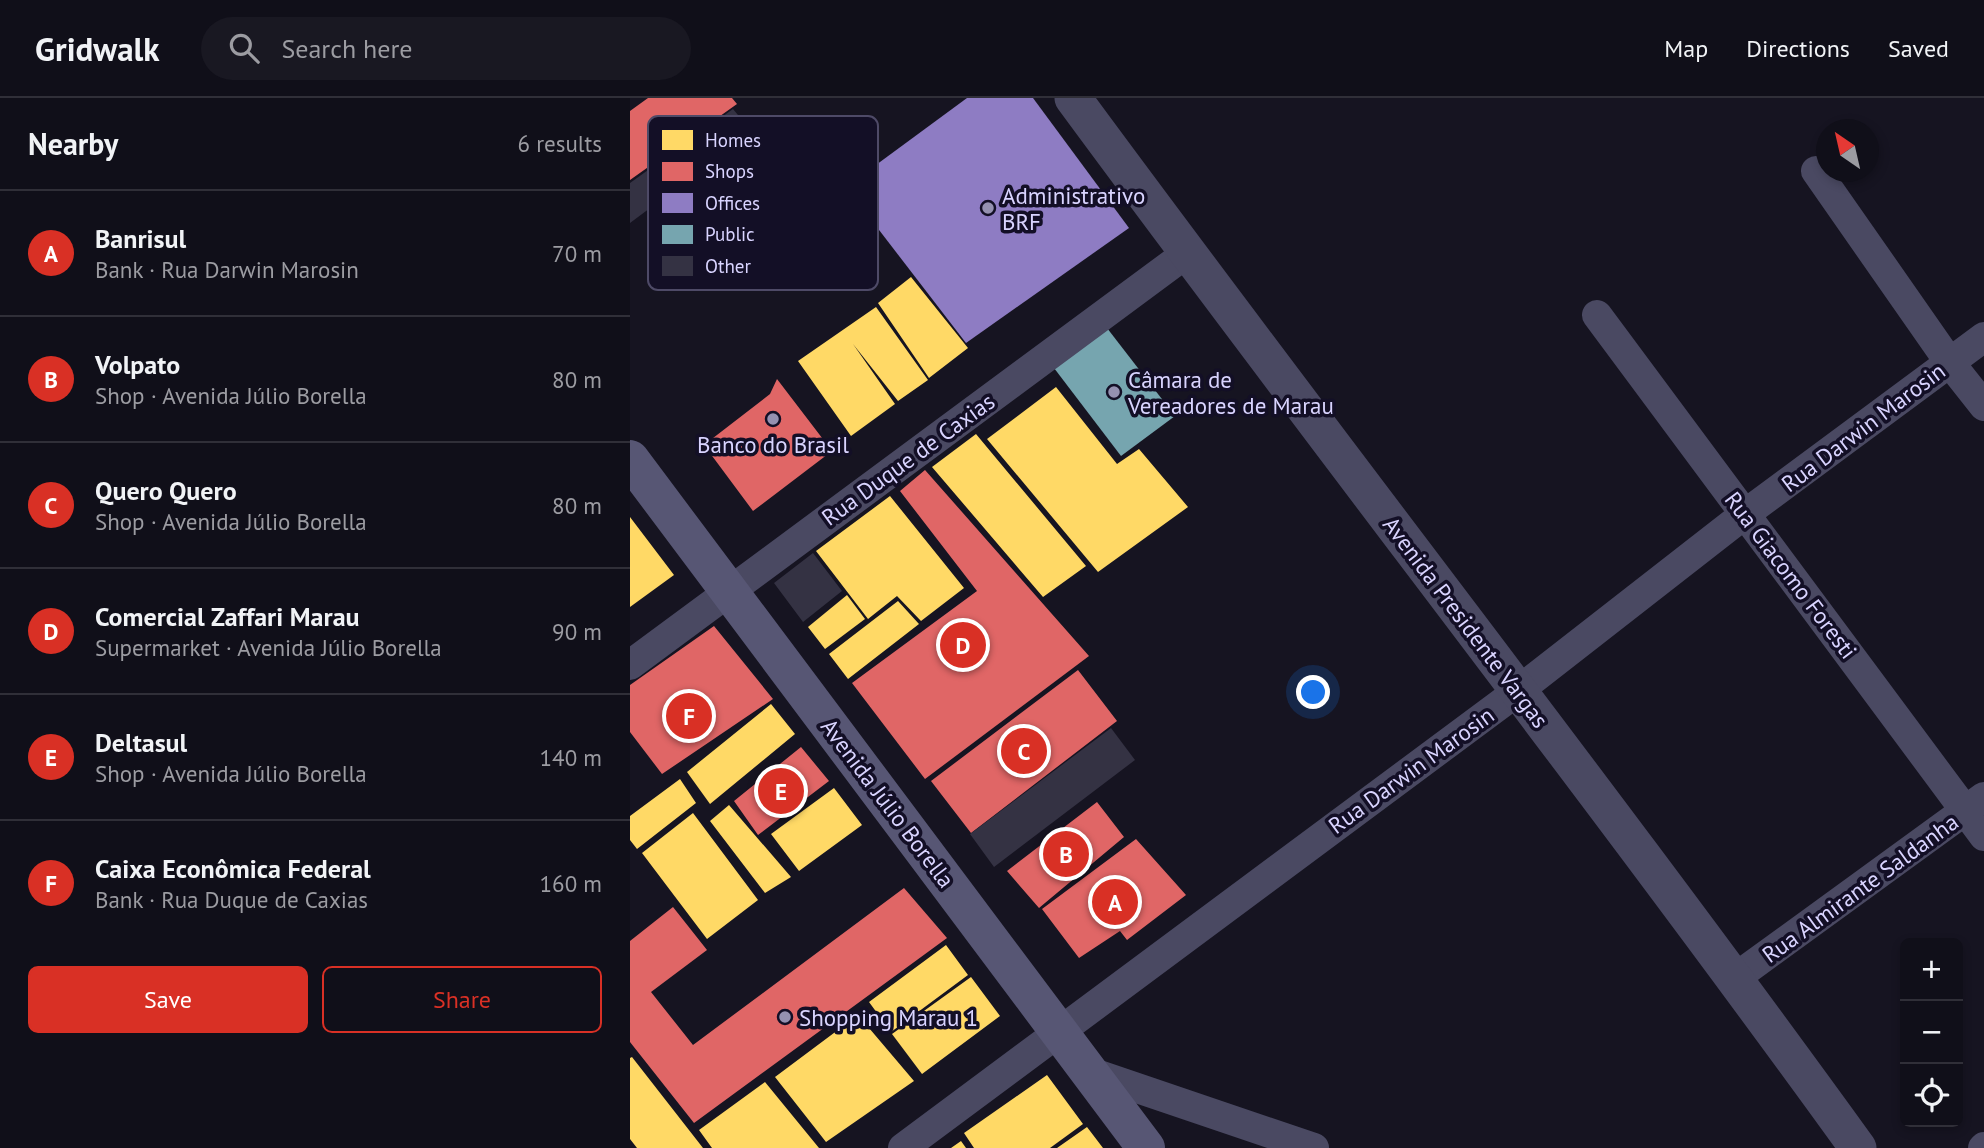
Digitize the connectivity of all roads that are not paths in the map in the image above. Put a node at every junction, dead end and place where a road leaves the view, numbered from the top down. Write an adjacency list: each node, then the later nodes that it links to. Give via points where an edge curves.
1 (1073, 98): 3 (street, Avenida Presidente Vargas)
2 (1824, 182): 6 (street)
3 (1186, 253): 10 (street, Rua Duque de Caxias); 12 (street, Avenida Presidente Vargas)
4 (1597, 315): 9 (street, Rua Giacomo Foresti)
5 (1984, 337): 6 (street, Rua Darwin Marosin)
6 (1950, 363): 7 (street); 9 (street, Rua Darwin Marosin)
7 (1984, 406)
8 (630, 458): 10 (main road, Avenida Júlio Borella)
9 (1745, 514): 12 (street, Rua Darwin Marosin); 13 (street, Rua Giacomo Foresti)
10 (729, 591): 11 (street, Rua Duque de Caxias); 16 (main road, Avenida Júlio Borella)
11 (630, 666)
12 (1518, 691): 15 (street, Avenida Presidente Vargas); 16 (street, Rua Darwin Marosin)
13 (1975, 804): 14 (street, Rua Giacomo Foresti); 15 (street, Rua Almirante Saldanha)
14 (1984, 836)
15 (1735, 978): 21 (street, Avenida Presidente Vargas)
16 (1059, 1030): 17 (main road, Avenida Júlio Borella); 18 (street, Rua Darwin Marosin)
17 (1090, 1072): 19 (main road, Avenida Júlio Borella); 20 (street)
18 (903, 1148)
19 (1146, 1148)
20 (1314, 1148)
21 (1858, 1148)

